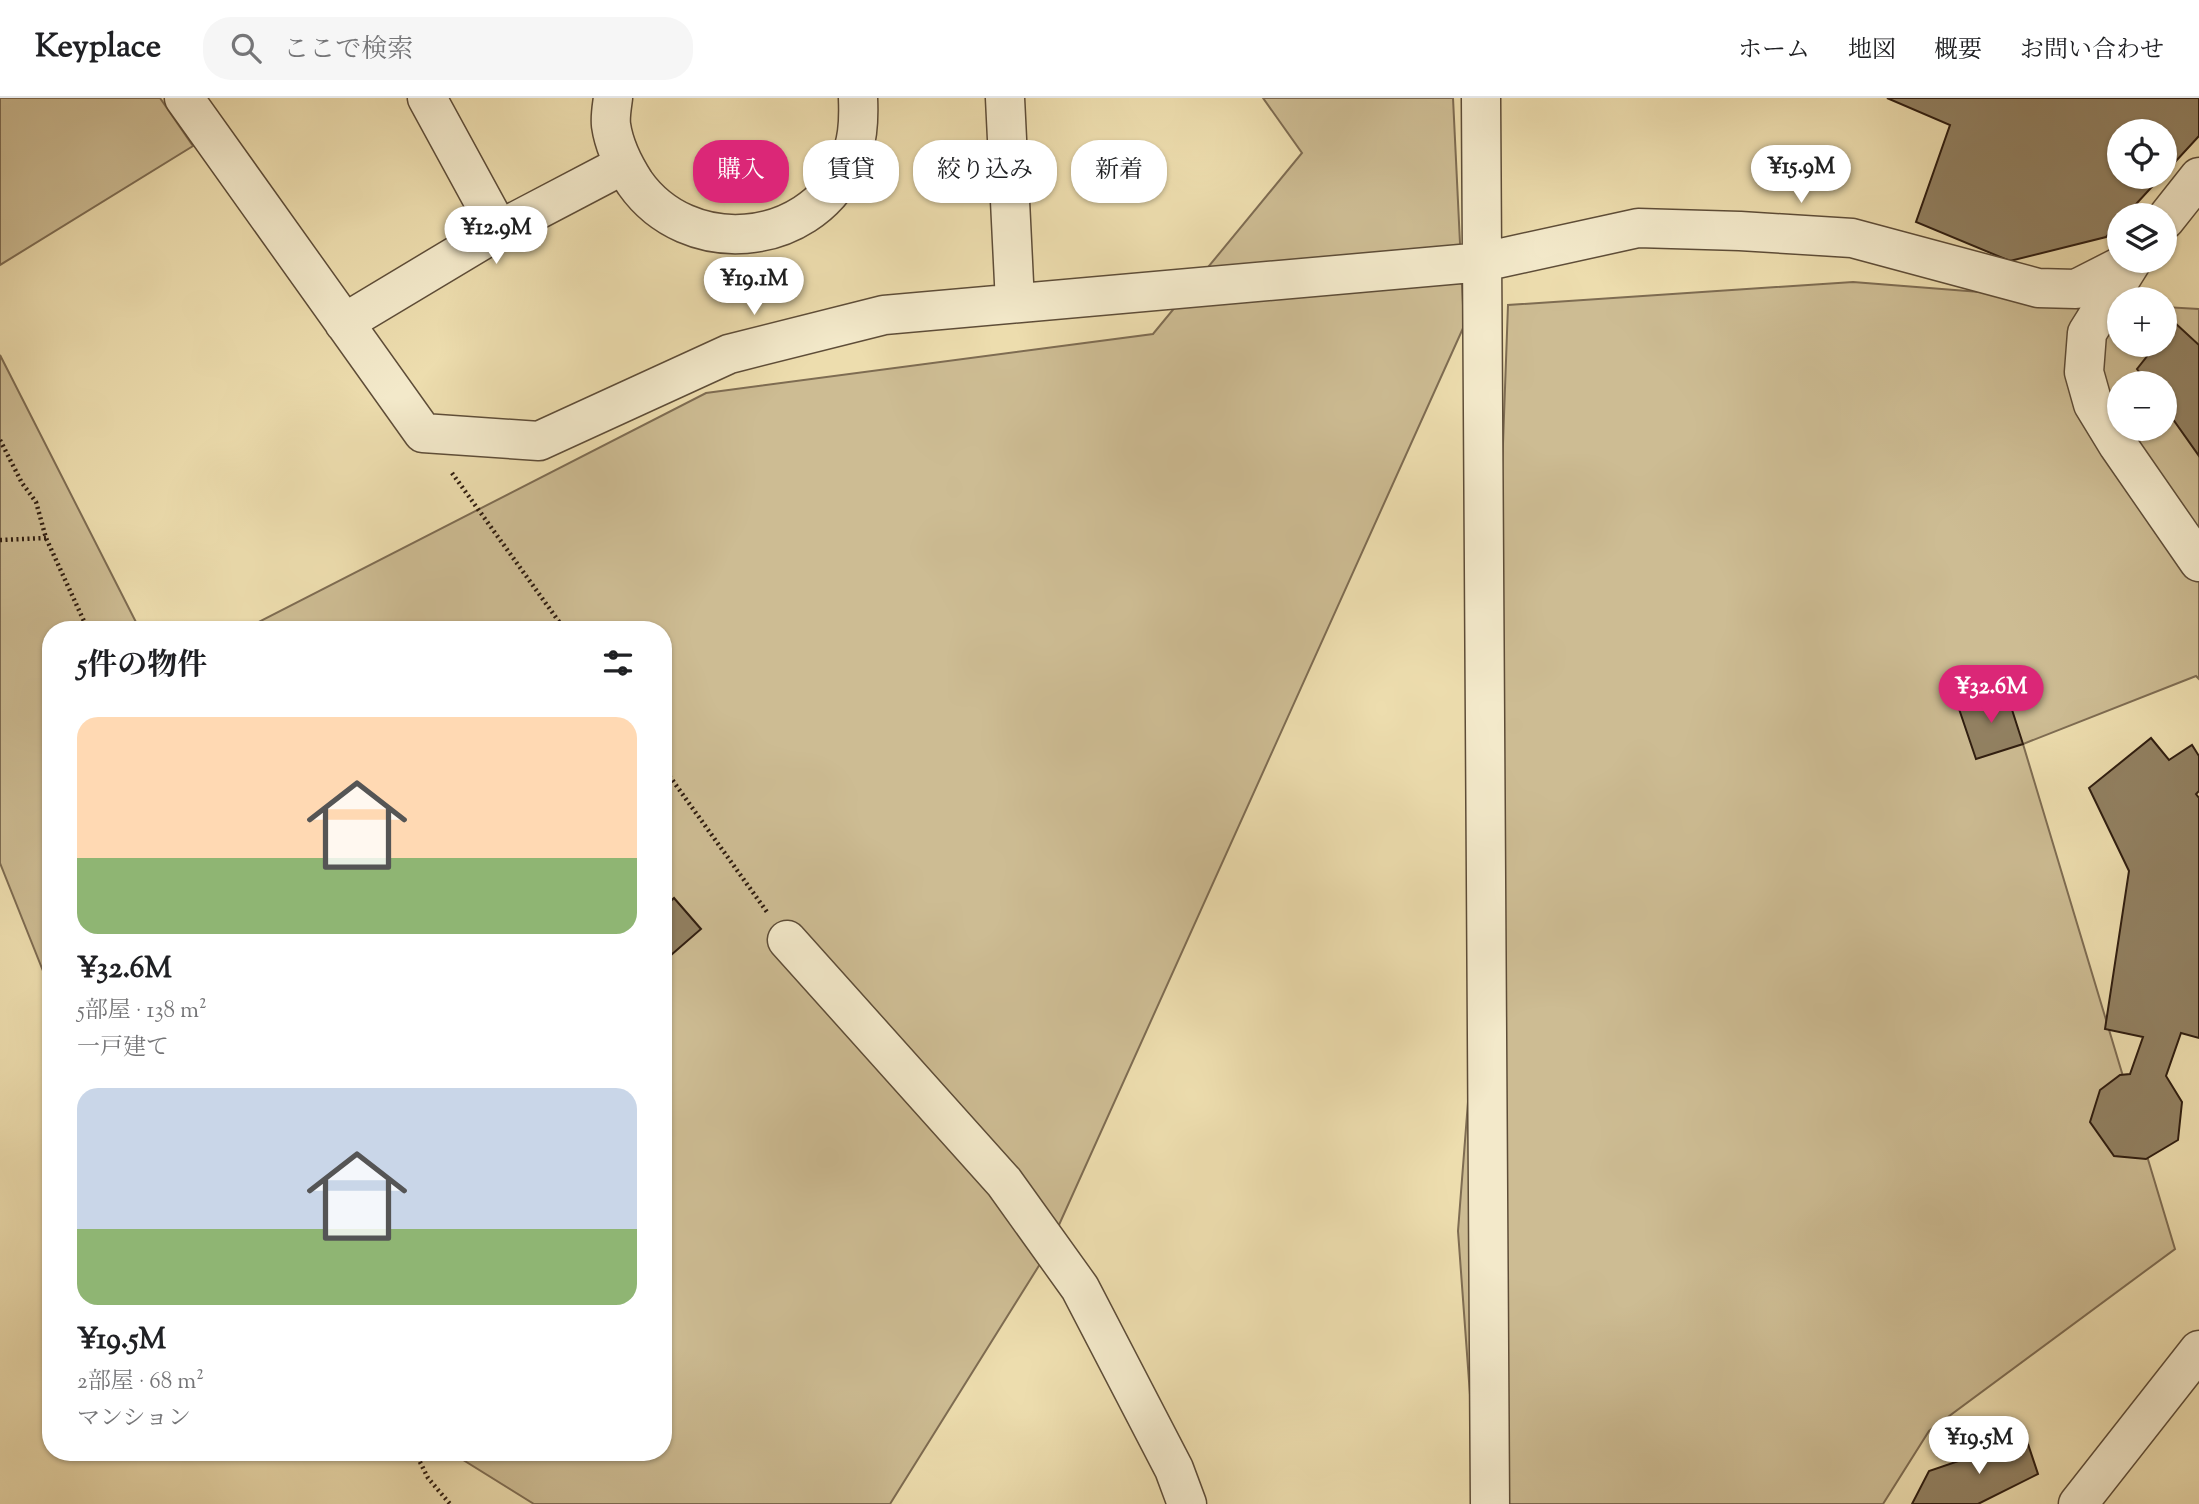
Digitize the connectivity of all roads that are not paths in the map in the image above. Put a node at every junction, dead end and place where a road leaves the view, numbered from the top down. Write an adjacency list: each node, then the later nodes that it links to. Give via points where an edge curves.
1 (184, 98): 15 (street)
2 (427, 98): 10 (street)
3 (613, 98): 7 (street, via 611,124)
4 (858, 98): 7 (street, via 859,128 848,165 825,198 793,222 755,234 716,234 677,222 646,198)
5 (1004, 98): 14 (street)
6 (1481, 98): 11 (street)
7 (623, 165): 10 (street)
8 (2199, 177): 9 (street)
9 (2177, 205)
10 (499, 230): 15 (street)
11 (1483, 262): 12 (street, via 1638,228 1852,238 2038,288 2076,289); 14 (street); 20 (street)
12 (2107, 273)
13 (2124, 273): 16 (street, via 2087,333 2084,372 2094,404 2118,445)
14 (1015, 303): 15 (street, via 884,315 729,354 540,441 424,433)
15 (344, 323)
16 (2199, 562)
17 (787, 940): 19 (street, via 1004,1182 1080,1288 1174,1469)
18 (2199, 1350): 21 (street)
19 (1187, 1504)
20 (1490, 1504)
21 (2078, 1504)

